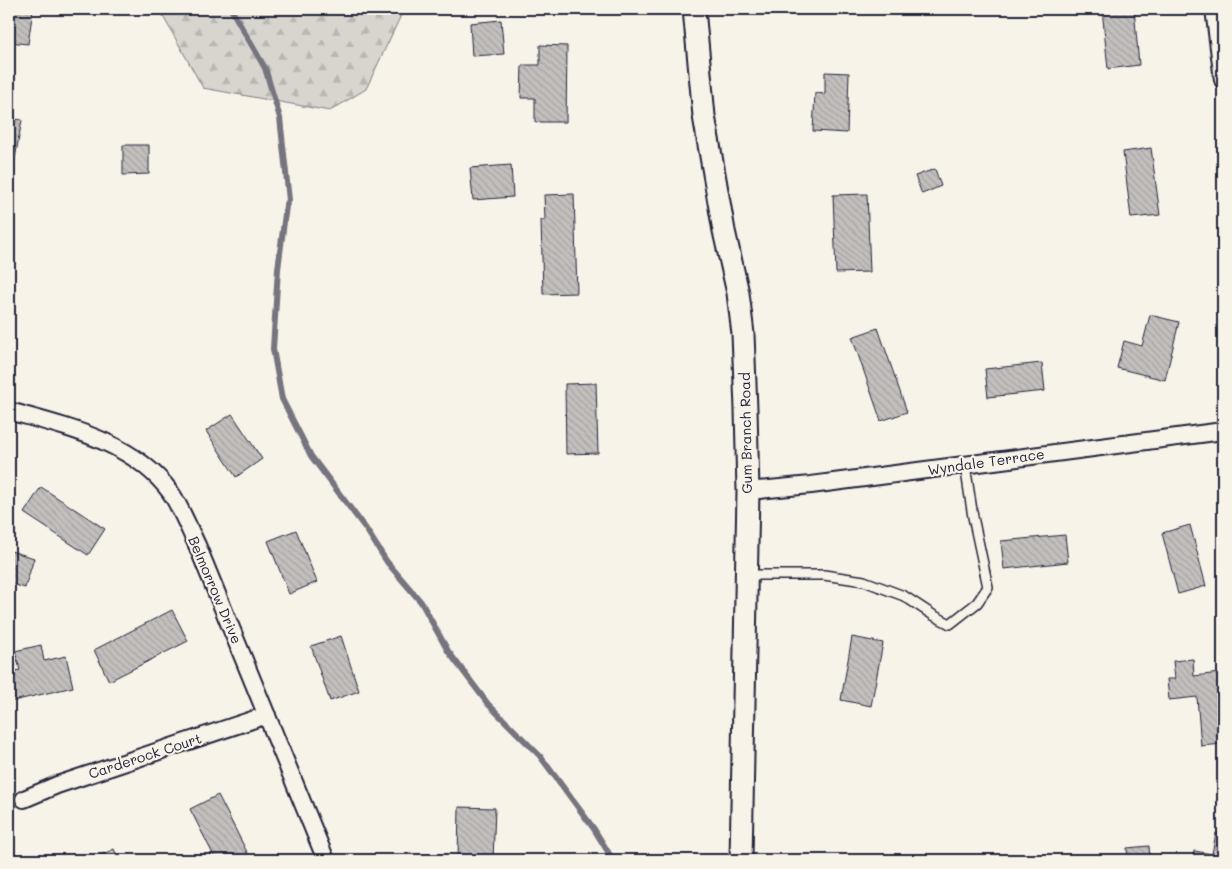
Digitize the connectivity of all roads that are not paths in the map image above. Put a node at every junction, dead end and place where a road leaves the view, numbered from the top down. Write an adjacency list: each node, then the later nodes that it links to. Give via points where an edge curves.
1 (694, 9): 7 (street, Gum Branch Road, via 704,116 743,334)
2 (1214, 9): 3 (street)
3 (1223, 80)
4 (9, 411): 9 (street, Belmorrow Drive, via 65,427 130,454 164,484 197,545)
5 (1223, 431): 6 (street, Wyndale Terrace)
6 (965, 465): 7 (street, Wyndale Terrace); 8 (lane, via 988,587 977,603 950,624 904,596 864,581 824,575)
7 (748, 491): 8 (street, Gum Branch Road)
8 (746, 575): 12 (street, Gum Branch Road)
9 (266, 715): 10 (street, Carderock Court); 11 (street, Belmorrow Drive)
10 (24, 799)
11 (326, 860)
12 (741, 860)

